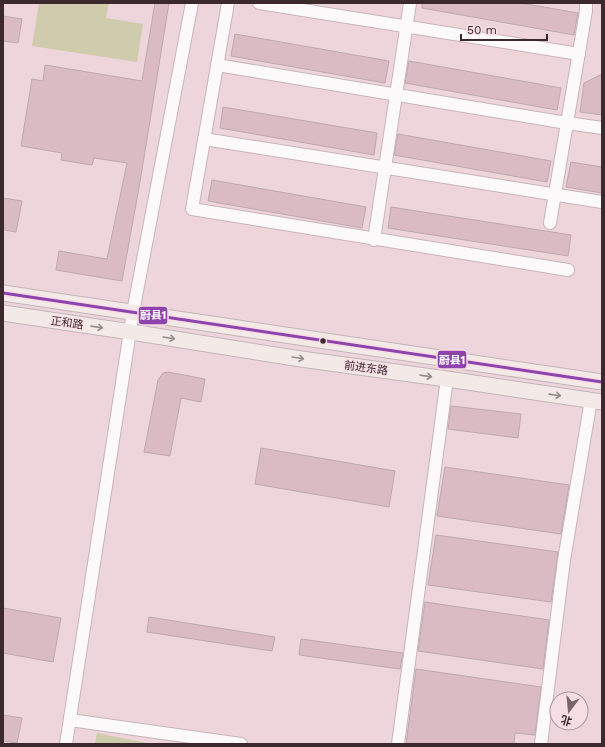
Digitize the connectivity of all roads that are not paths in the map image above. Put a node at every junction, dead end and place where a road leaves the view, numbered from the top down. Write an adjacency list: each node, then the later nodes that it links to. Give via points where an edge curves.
1 (192, 3): 20 (street)
2 (228, 3): 8 (street)
3 (259, 3): 6 (street)
4 (410, 3): 6 (street)
5 (586, 3): 7 (street)
6 (406, 26): 7 (street); 9 (street)
7 (579, 54): 10 (street)
8 (217, 66): 9 (street); 12 (street)
9 (396, 95): 10 (street); 13 (street)
10 (567, 124): 11 (street); 14 (street)
11 (602, 128)
12 (204, 139): 13 (street); 17 (street, via 192,209)
13 (385, 168): 14 (street); 17 (street)
14 (555, 194): 15 (street); 16 (street)
15 (602, 202)
16 (550, 223)
17 (374, 240): 18 (street)
18 (568, 270)
19 (3, 293): 20 (main road, 正和路)
20 (133, 312): 22 (street); 24 (main road, 前进东路)
21 (3, 313): 22 (main road, 正和路, one-way to 22)
22 (131, 332): 23 (main road, 前进东路, one-way to 23); 26 (street)
23 (447, 379): 25 (main road, 前进东路, one-way to 25); 29 (street)
24 (602, 382)
25 (596, 401): 30 (street, via 564,560)
26 (70, 720): 27 (street); 28 (street)
27 (66, 744)
28 (241, 744)
29 (398, 744)
30 (541, 744)

